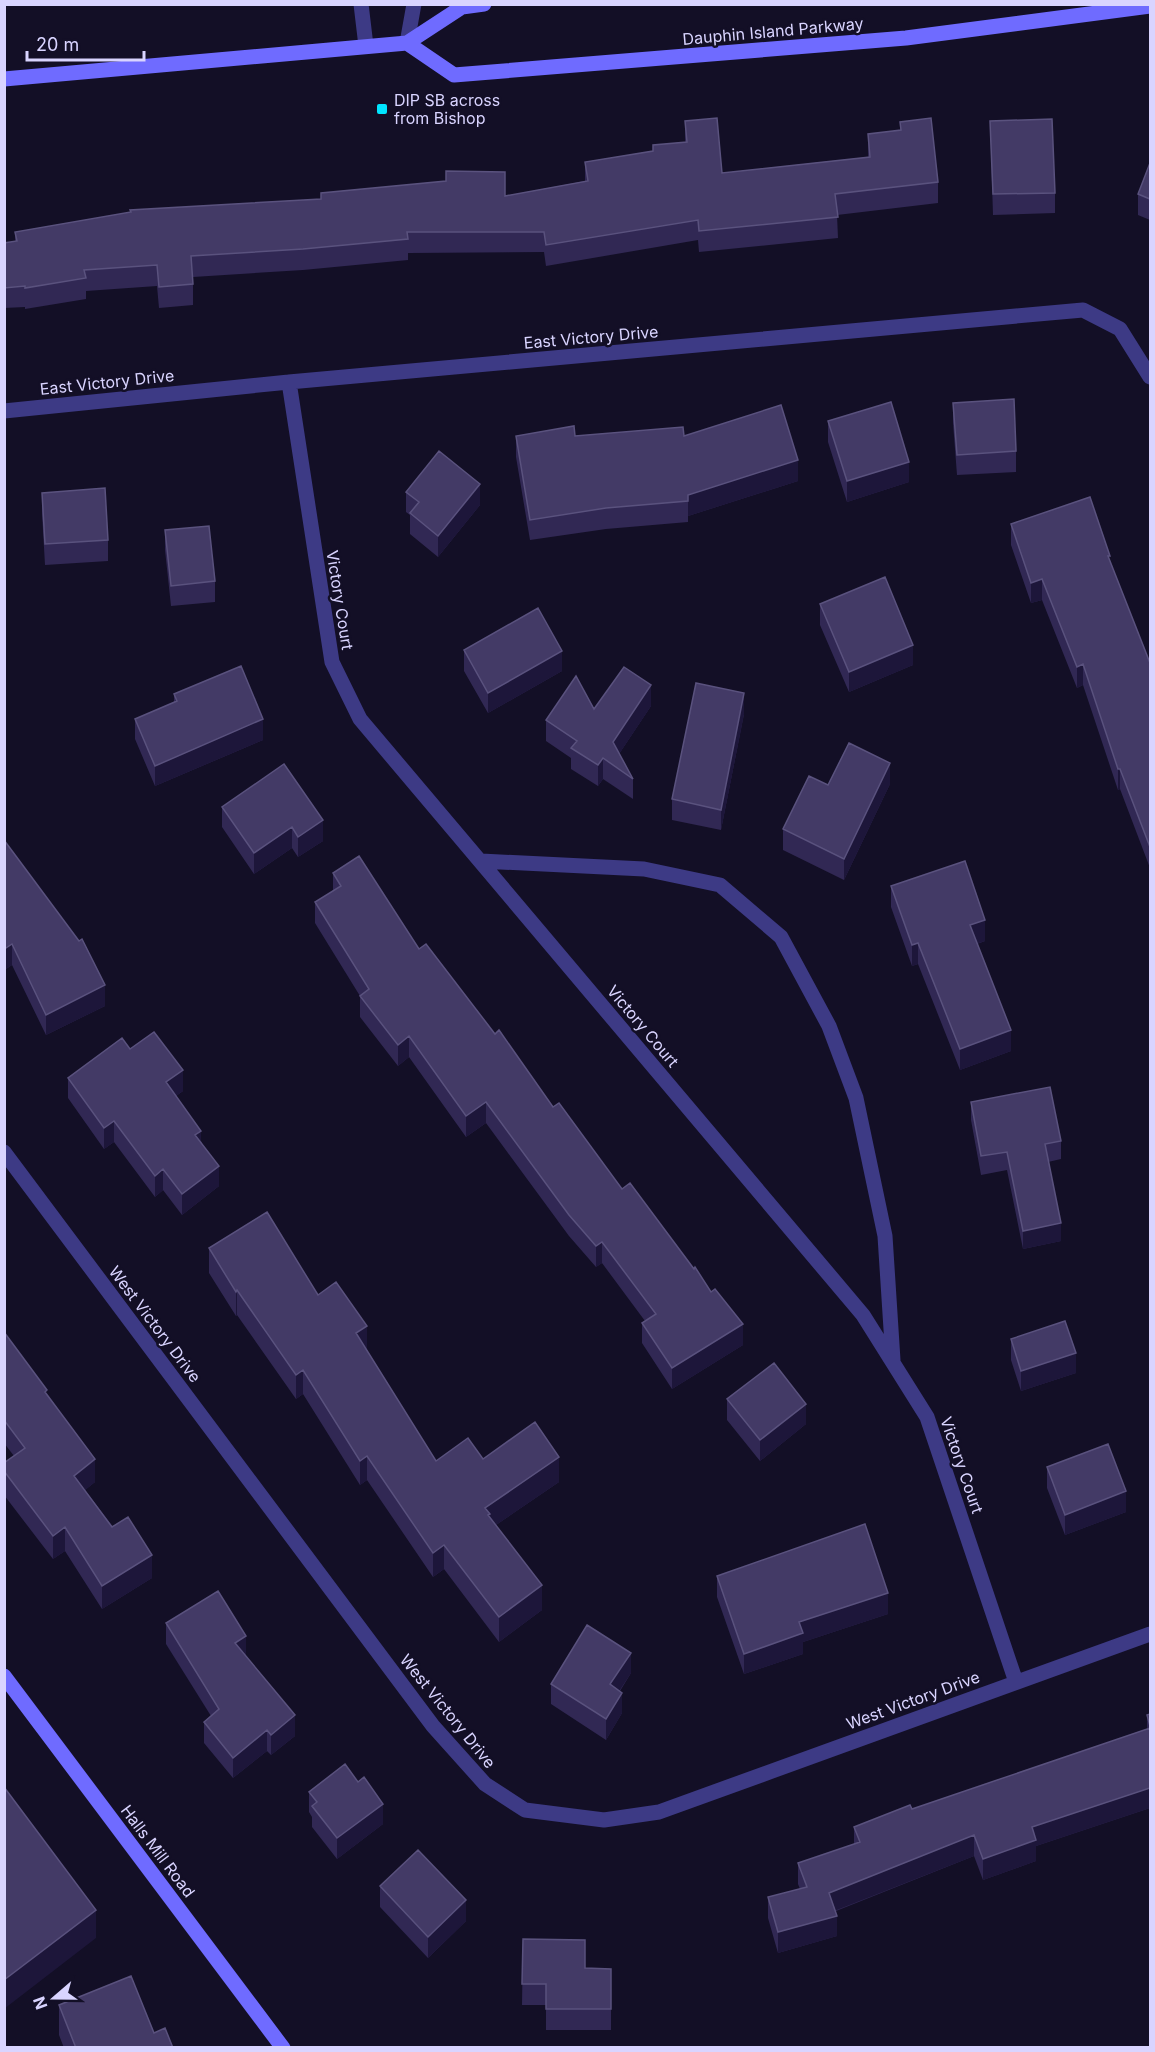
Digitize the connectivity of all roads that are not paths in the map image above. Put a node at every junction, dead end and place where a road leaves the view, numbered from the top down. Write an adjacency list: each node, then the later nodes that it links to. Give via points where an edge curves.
1 (362, 4): 6 (street)
2 (414, 4): 5 (street)
3 (484, 4): 5 (main road, via 462,7)
4 (1150, 6): 5 (main road, Dauphin Island Parkway, via 906,38 454,75)
5 (407, 43): 6 (main road)
6 (366, 46): 7 (main road)
7 (4, 79)
8 (1150, 377): 9 (street, East Victory Drive, via 1120,329 1083,310)
9 (289, 382): 10 (street, East Victory Drive); 11 (street, Victory Court, via 332,662 360,718)
10 (4, 411)
11 (481, 861): 13 (street, Victory Court, via 863,1315); 13 (street, via 644,869 720,885 781,937 829,1026 856,1098 885,1236)
12 (4, 1152): 16 (street, West Victory Drive, via 433,1725 485,1784 525,1810 604,1820 659,1812)
13 (893, 1363): 16 (street, Victory Court, via 927,1417)
14 (1150, 1634): 16 (street, West Victory Drive)
15 (4, 1676): 17 (main road, Halls Mill Road)
16 (1016, 1682)
17 (283, 2048)

